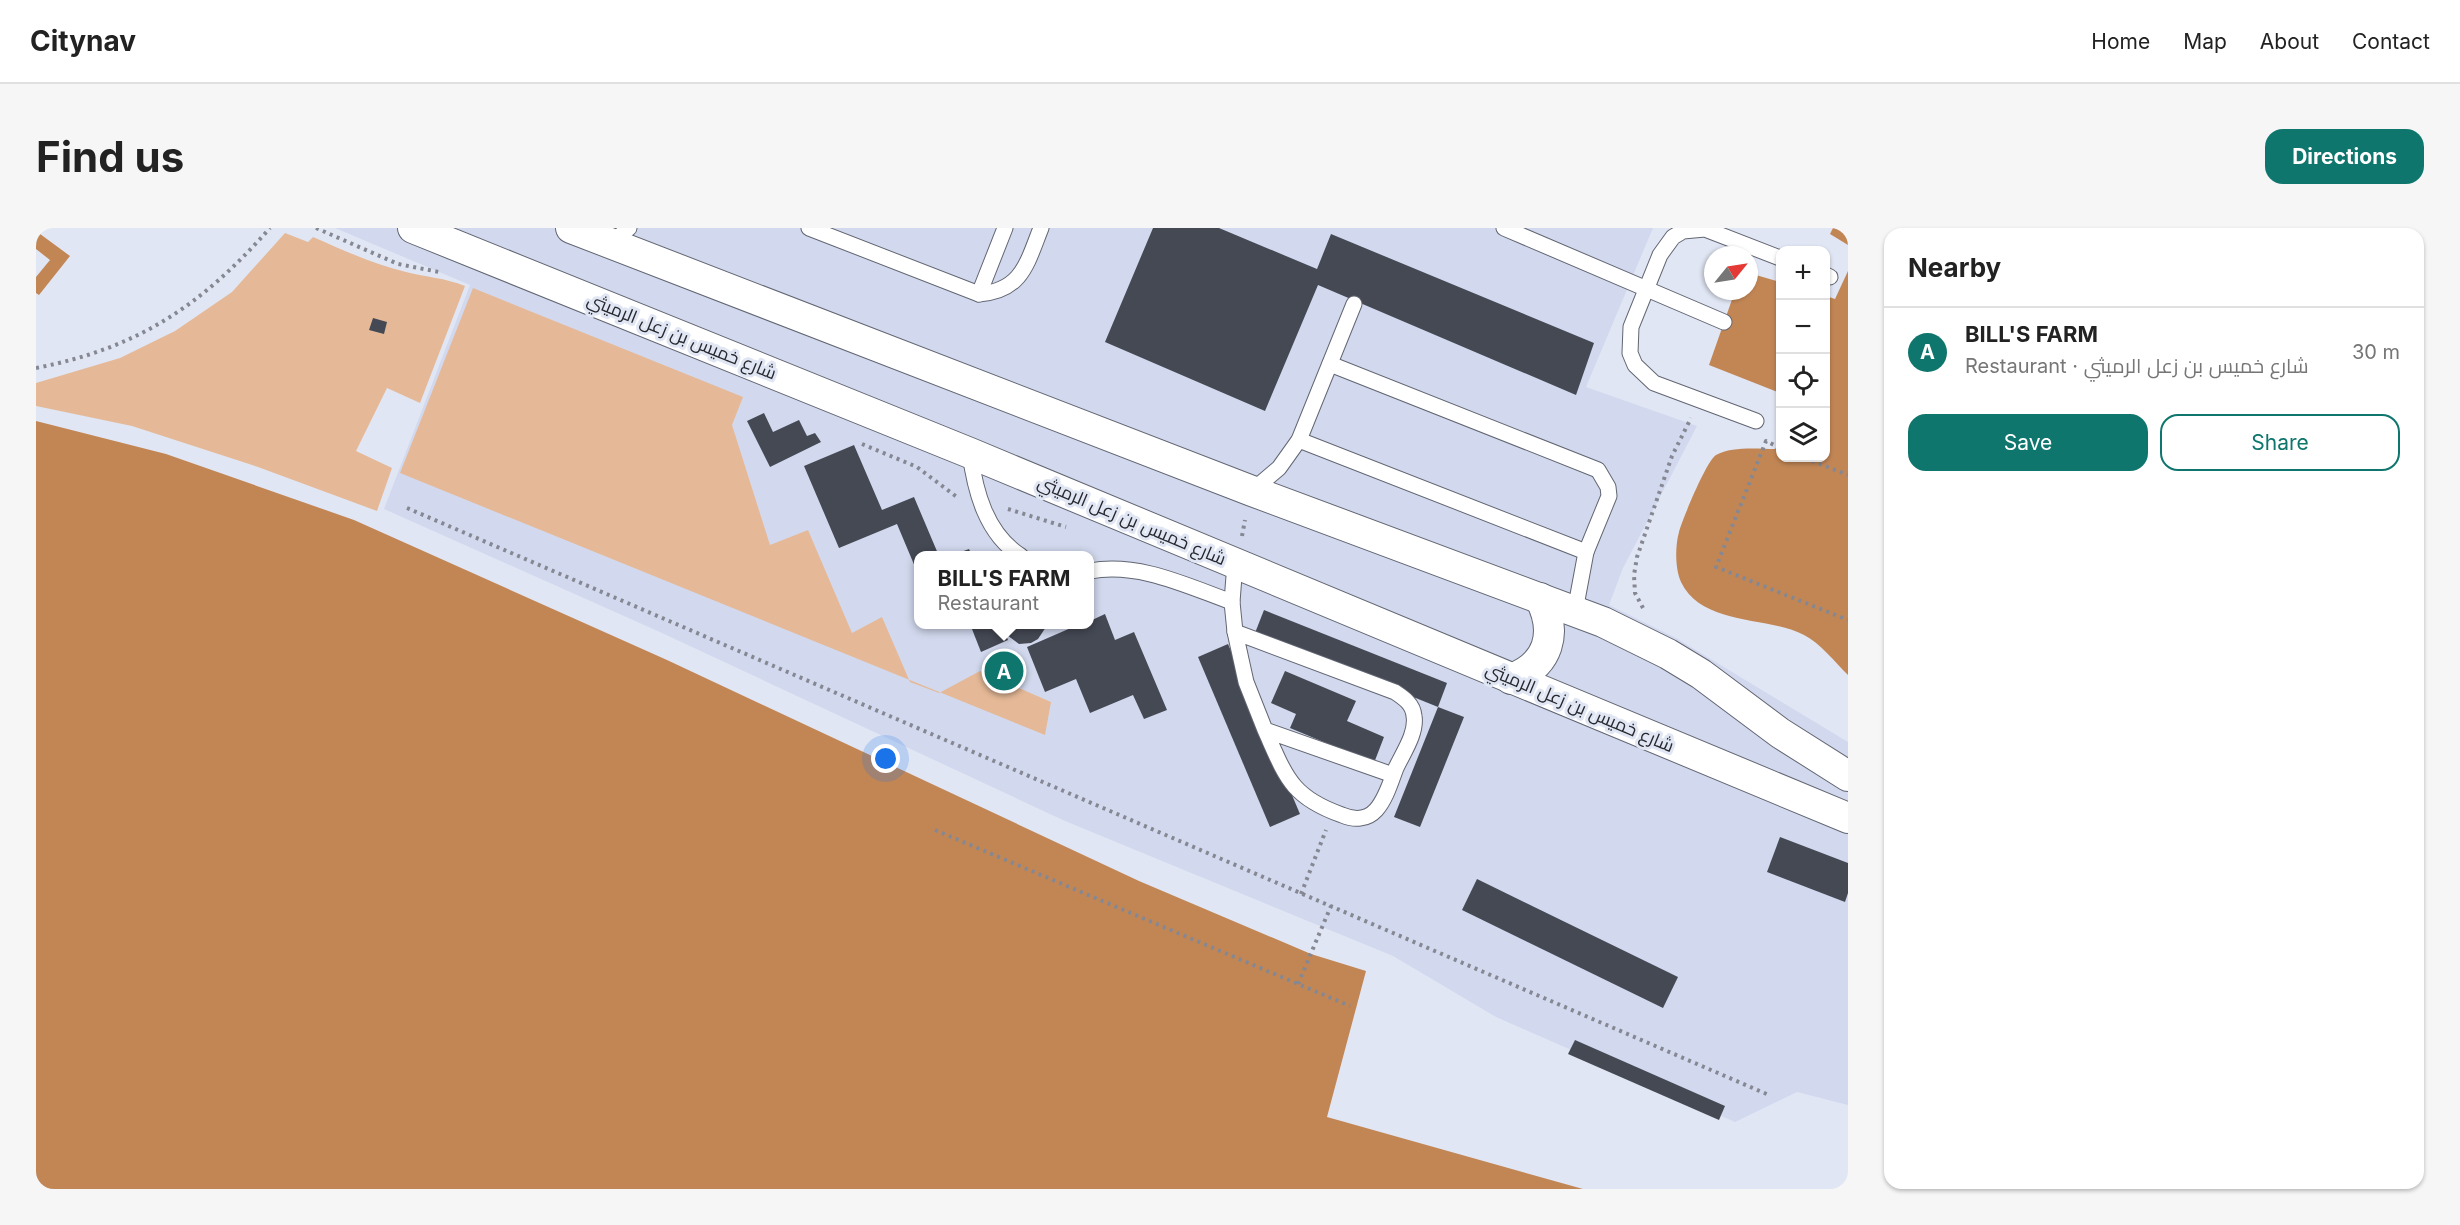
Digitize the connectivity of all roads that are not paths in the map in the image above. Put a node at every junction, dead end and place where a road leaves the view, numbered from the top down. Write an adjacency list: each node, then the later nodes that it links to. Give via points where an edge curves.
1 (413, 228): 16 (street, شارع خميس بن زعل الرميثي)
2 (571, 228): 7 (street)
3 (809, 228): 10 (lane)
4 (1005, 228): 10 (lane)
5 (1041, 228): 10 (lane, via 1018,278 1000,291)
6 (1504, 228): 9 (lane)
7 (620, 236): 17 (street)
8 (1776, 256): 9 (lane, via 1715,232 1694,229 1673,237 1665,245)
9 (1647, 288): 12 (lane); 14 (lane, via 1631,327 1630,353 1635,365 1654,383)
10 (979, 294)
11 (1354, 304): 13 (lane)
12 (1724, 322)
13 (1330, 364): 15 (lane); 19 (lane, via 1598,470 1609,496)
14 (1756, 421)
15 (1299, 440): 17 (lane, via 1279,468); 19 (lane)
16 (970, 453): 18 (lane, via 978,493 990,521 1002,541); 20 (street, شارع خميس بن زعل الرميثي)
17 (1252, 491): 22 (street)
18 (1016, 551)
19 (1586, 552): 24 (lane)
20 (1235, 563): 23 (lane); 26 (street, شارع خميس بن زعل الرميثي)
21 (1094, 571): 23 (lane, via 1114,569 1154,575)
22 (1540, 598): 24 (street); 26 (street, via 1550,621 1547,646 1533,667)
23 (1232, 602): 25 (lane)
24 (1575, 611): 29 (street, via 1668,654)
25 (1235, 632): 27 (lane, via 1246,682); 28 (lane, via 1403,697 1414,713 1415,723)
26 (1511, 679): 30 (street, شارع خميس بن زعل الرميثي)
27 (1265, 730): 28 (lane); 28 (lane, via 1297,790 1307,800 1349,818 1368,816 1382,802)
28 (1393, 775)
29 (1848, 776)
30 (1848, 819)

